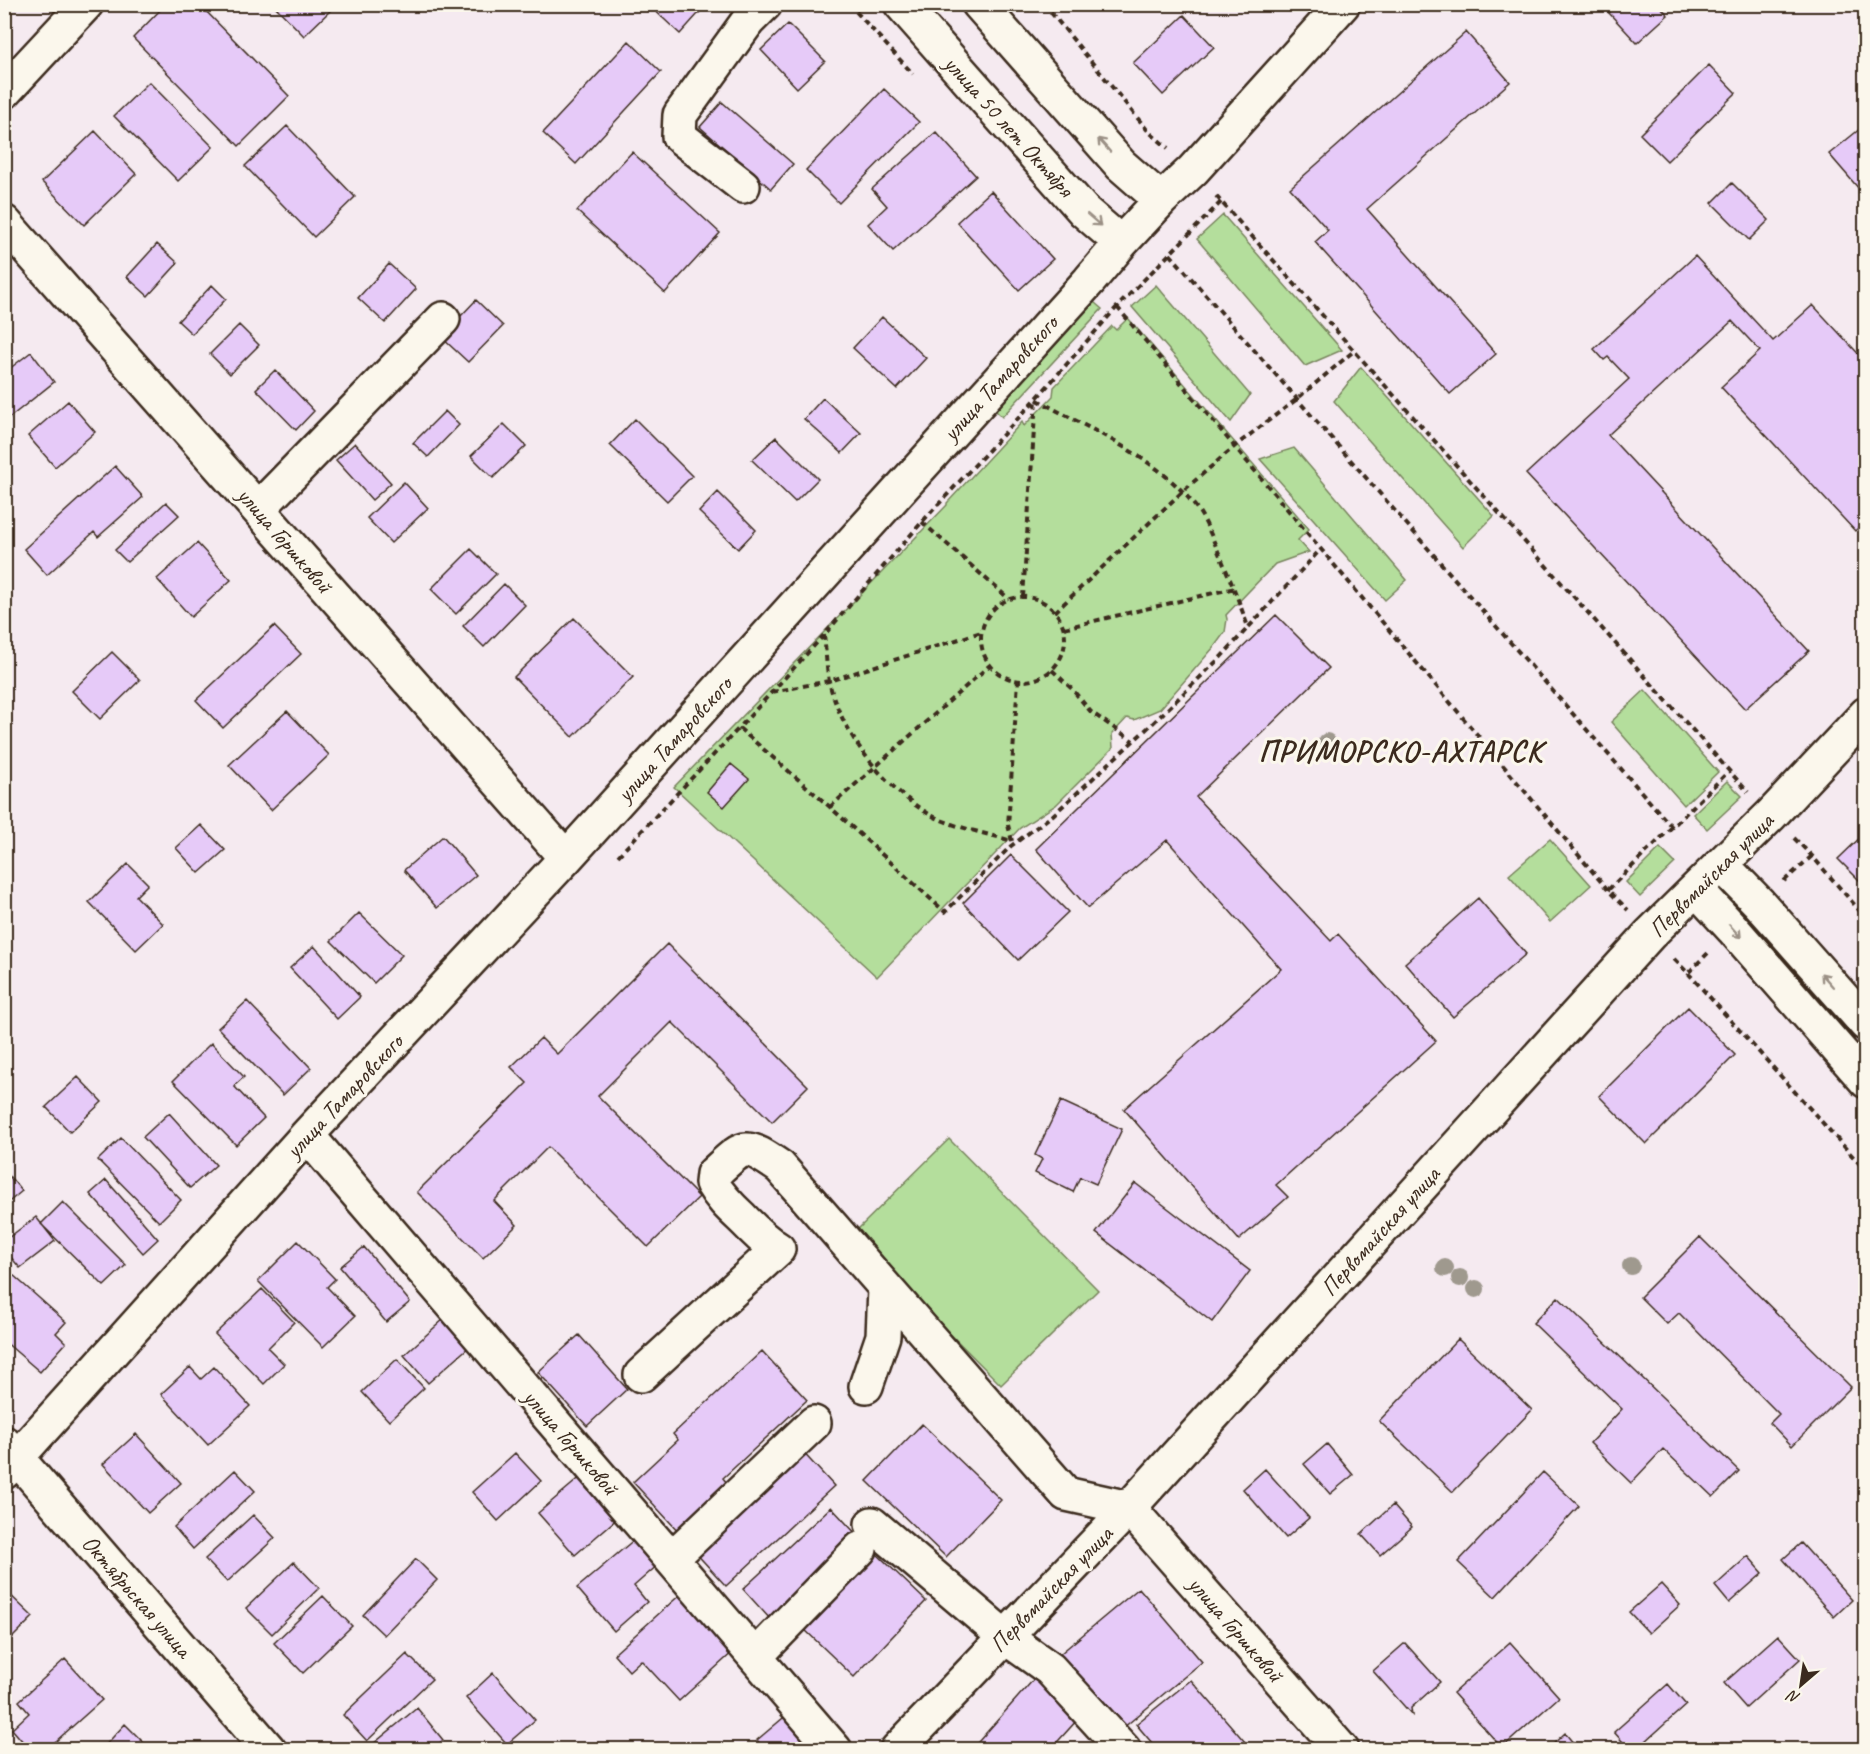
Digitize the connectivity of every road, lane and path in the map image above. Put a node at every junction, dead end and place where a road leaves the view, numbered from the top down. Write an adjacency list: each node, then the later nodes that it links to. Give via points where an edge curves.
1 (86, 4): 9 (street)
2 (765, 4): 11 (street, via 748,21 680,116 679,136)
3 (849, 4): 8 (path)
4 (901, 4): 15 (street, улица 50 лет Октября, one-way to 15, via 1084,211)
5 (979, 4): 12 (street, one-way to 5, via 1121,165)
6 (1044, 4): 10 (path, via 1149,132)
7 (1343, 4): 10 (street, улица Тамаровского)
8 (913, 74)
9 (4, 92)
10 (1193, 170): 12 (street, улица Тамаровского); 13 (path)
11 (743, 186)
12 (1161, 200): 15 (street, улица Тамаровского)
13 (1221, 202): 16 (path); 20 (path)
14 (4, 222): 25 (street, улица Горшковой)
15 (1121, 243): 17 (street, улица Тамаровского)
16 (1170, 254): 18 (path); 22 (path)
17 (1089, 281): 18 (path); 49 (street, улица Тамаровского)
18 (1117, 307): 21 (path); 23 (path)
19 (443, 319): 25 (street)
20 (1355, 350): 22 (path); 44 (path)
21 (1036, 399): 24 (path, via 1119,444 1157,468); 26 (path); 29 (path)
22 (1297, 399): 23 (path); 47 (path)
23 (1235, 446): 24 (path); 27 (path)
24 (1183, 491): 28 (path, via 1196,507); 31 (path)
25 (258, 509): 49 (street, улица Горшковой)
26 (922, 522): 30 (path); 35 (path)
27 (1320, 550): 32 (path); 47 (path, via 1608,890)
28 (1235, 588): 32 (path); 33 (path)
29 (1023, 597): 30 (path); 31 (path, via 1043,602)
30 (1009, 600): 34 (path, via 991,612)
31 (1055, 612): 33 (path)
32 (1248, 627): 42 (path)
33 (1064, 628): 37 (path, via 1063,652)
34 (981, 632): 36 (path); 38 (path)
35 (824, 635): 38 (path); 40 (path)
36 (990, 665): 39 (path, via 1002,676); 43 (path)
37 (1052, 670): 39 (path, via 1036,679); 42 (path, via 1091,712)
38 (830, 681): 40 (path); 43 (path, via 845,723)
39 (1018, 681): 48 (path, via 1008,825)
40 (771, 692): 45 (path, via 739,728)
41 (1866, 714): 46 (street, Первомайская улица)
42 (1132, 741): 48 (path, via 1053,815)
43 (875, 767): 45 (path); 48 (path, via 930,815)
44 (1729, 771): 46 (path); 47 (path)
45 (830, 807): 48 (path, via 945,912)
46 (1771, 815): 50 (street, Первомайская улица); 52 (path)
47 (1672, 827)
48 (1011, 843)
49 (566, 858): 56 (street, улица Тамаровского)
50 (1721, 864): 51 (street, Первомайская улица); 54 (street, one-way to 50)
51 (1696, 889): 55 (street, one-way to 55); 63 (street, Первомайская улица, via 1650,934)
52 (1866, 918)
53 (1688, 973): 57 (path)
54 (1866, 1024)
55 (1866, 1081)
56 (307, 1136): 62 (street, улица Тамаровского); 64 (street, улица Горшковой)
57 (1866, 1171)
58 (885, 1289): 59 (street, via 780,1167 755,1151 738,1152 713,1174 712,1183 728,1206 778,1249); 60 (street, via 883,1336); 63 (street, via 1066,1494)
59 (641, 1375)
60 (866, 1386)
61 (814, 1423): 64 (street)
62 (9, 1458): 67 (street, Октябрьская улица)
63 (1129, 1508): 65 (street, Первомайская улица); 71 (street, улица Горшковой)
64 (671, 1559): 66 (street, улица Горшковой)
65 (1005, 1637): 66 (street, via 866,1536); 69 (street, Первомайская улица); 70 (street, via 1050,1669)
66 (755, 1658): 68 (street, улица Горшковой)
67 (270, 1749)
68 (835, 1749)
69 (897, 1749)
70 (1124, 1749)
71 (1342, 1749)

